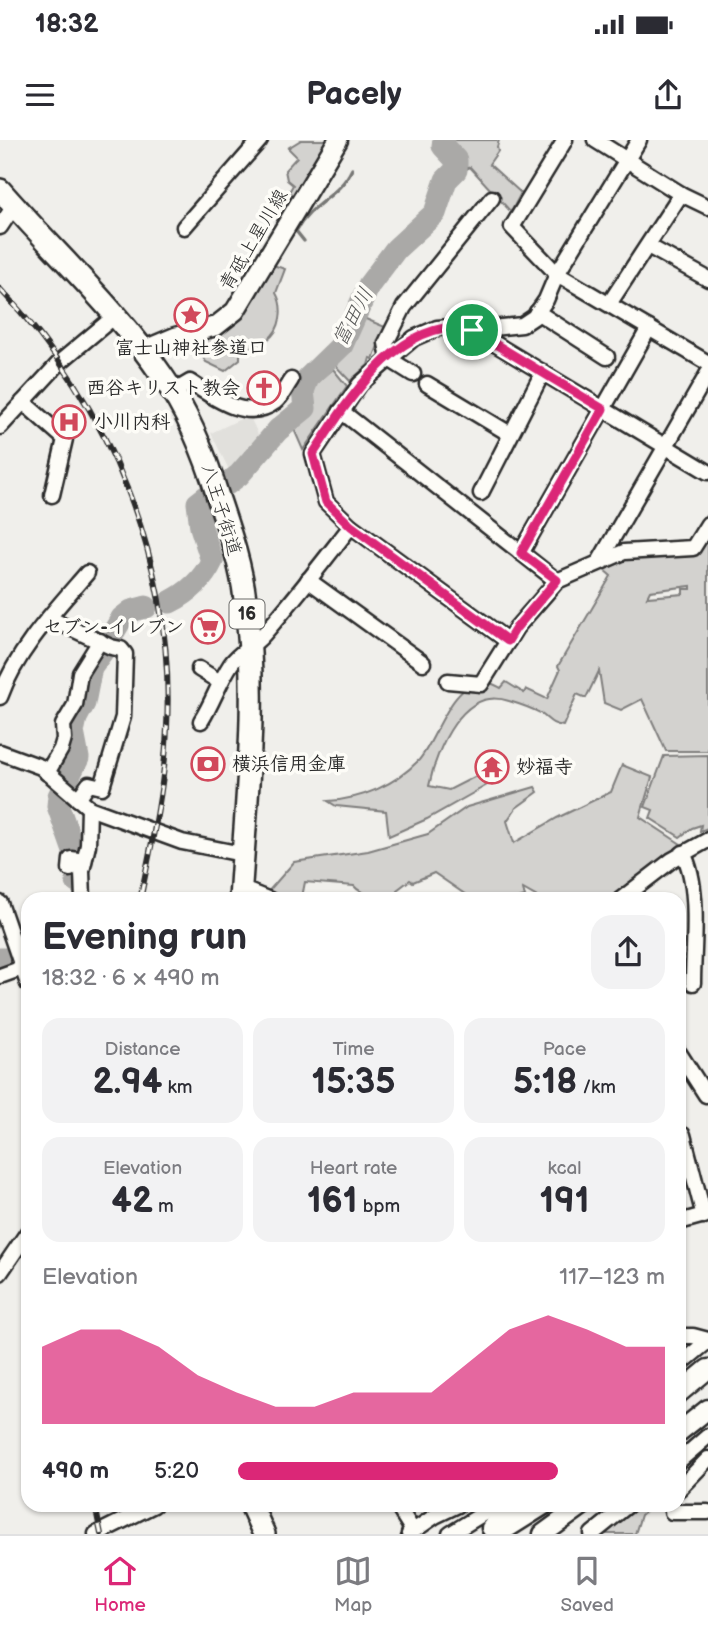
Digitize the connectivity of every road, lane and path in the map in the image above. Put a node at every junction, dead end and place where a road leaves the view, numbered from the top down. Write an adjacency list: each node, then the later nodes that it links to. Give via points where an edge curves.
1 (260, 140): 13 (street, via 240,156)
2 (338, 140): 22 (main road, 青砥上星川線, via 243,301 227,319 216,326 193,325)
3 (565, 140): 15 (street, via 512,228)
4 (595, 140): 6 (street)
5 (639, 140): 6 (street)
6 (626, 159): 8 (street); 15 (street)
7 (0, 190): 10 (highway, 八王子街道 / 16)
8 (681, 194): 11 (street); 14 (street)
9 (492, 198): 24 (street, via 404,307 386,343)
10 (14, 206): 12 (street); 19 (highway, 八王子街道 / 16)
11 (708, 207)
12 (0, 227)
13 (184, 227)
14 (648, 246): 16 (street); 17 (street)
15 (557, 274): 17 (street); 18 (street)
16 (708, 279)
17 (609, 304): 20 (street)
18 (537, 312): 21 (street, via 522,326); 23 (street)
19 (115, 316): 22 (highway, 八王子街道 / 16); 32 (street, via 65,357)
20 (649, 328): 25 (street); 33 (street)
21 (472, 330): 24 (street, via 452,327 424,332); 26 (street)
22 (144, 350): 31 (highway, 八王子街道 / 16)
23 (607, 357)
24 (388, 359): 28 (street); 34 (street, via 360,384)
25 (708, 363)
26 (544, 372): 33 (street); 36 (street)
27 (708, 373): 37 (street)
28 (413, 374)
29 (291, 380): 31 (street, via 274,403 257,409 229,405 190,382)
30 (427, 384): 36 (street)
31 (173, 392): 51 (highway, 八王子街道 / 16, via 193,426 234,545)
32 (23, 402): 35 (street); 40 (street, via 65,439)
33 (603, 409): 37 (street); 43 (street)
34 (341, 411): 42 (street, via 313,454 326,502); 43 (street)
35 (0, 427)
36 (510, 434): 39 (street)
37 (667, 447): 38 (street); 44 (street)
38 (708, 472)
39 (481, 493)
40 (52, 495)
41 (708, 524): 44 (street, via 693,548 624,552)
42 (351, 526): 46 (street); 49 (street)
43 (521, 553): 47 (street)
44 (599, 562): 47 (street)
45 (87, 573): 48 (street)
46 (308, 580): 51 (street); 52 (street)
47 (557, 580): 49 (street)
48 (49, 618): 50 (street); 56 (street)
49 (508, 641): 54 (street, via 481,684)
50 (105, 643): 59 (street, via 80,673 75,705 63,725 61,749); 60 (street, via 125,654 123,717 102,787 89,784)
51 (251, 647): 55 (street, via 239,653); 63 (highway, 八王子街道 / 16)
52 (423, 663)
53 (199, 669): 55 (street)
54 (449, 681)
55 (220, 682): 57 (street)
56 (0, 696)
57 (201, 721)
58 (0, 752): 59 (street, via 27,760)
59 (47, 773): 60 (street)
60 (74, 796): 63 (street, via 182,842); 64 (street, via 88,845 77,862)
61 (708, 840): 62 (street)
62 (683, 853): 66 (street); 71 (street, via 693,888)
63 (243, 854): 65 (highway, 八王子街道 / 16)
64 (82, 892)
65 (240, 892)
66 (631, 892)
67 (0, 903): 68 (street)
68 (21, 959)
69 (21, 968): 70 (street)
70 (0, 976)
71 (693, 983)
72 (686, 1065): 73 (street)
73 (705, 1096)
74 (686, 1148): 75 (street)
75 (706, 1215): 76 (street)
76 (686, 1220)
77 (21, 1242): 78 (street)
78 (0, 1273)
79 (686, 1337): 80 (street)
80 (708, 1341): 81 (street)
81 (686, 1359)
82 (708, 1369): 83 (main road)
83 (686, 1387)
84 (708, 1409): 85 (main road)
85 (686, 1426)
86 (708, 1436): 87 (street)
87 (686, 1455)
88 (708, 1459): 89 (street)
89 (686, 1482)
90 (129, 1512): 103 (street)
91 (239, 1512): 104 (highway)
92 (254, 1512): 105 (highway)
93 (400, 1512): 102 (street)
94 (443, 1512): 102 (street)
95 (486, 1512): 106 (street)
96 (507, 1512): 107 (main road)
97 (533, 1512): 108 (main road)
98 (573, 1512): 109 (main road)
99 (619, 1512): 110 (street)
100 (686, 1512): 101 (street)
101 (708, 1512)
102 (411, 1533)
103 (96, 1534)
104 (248, 1534)
105 (264, 1534)
106 (450, 1534)
107 (487, 1534)
108 (498, 1534)
109 (543, 1534)
110 (592, 1534)

